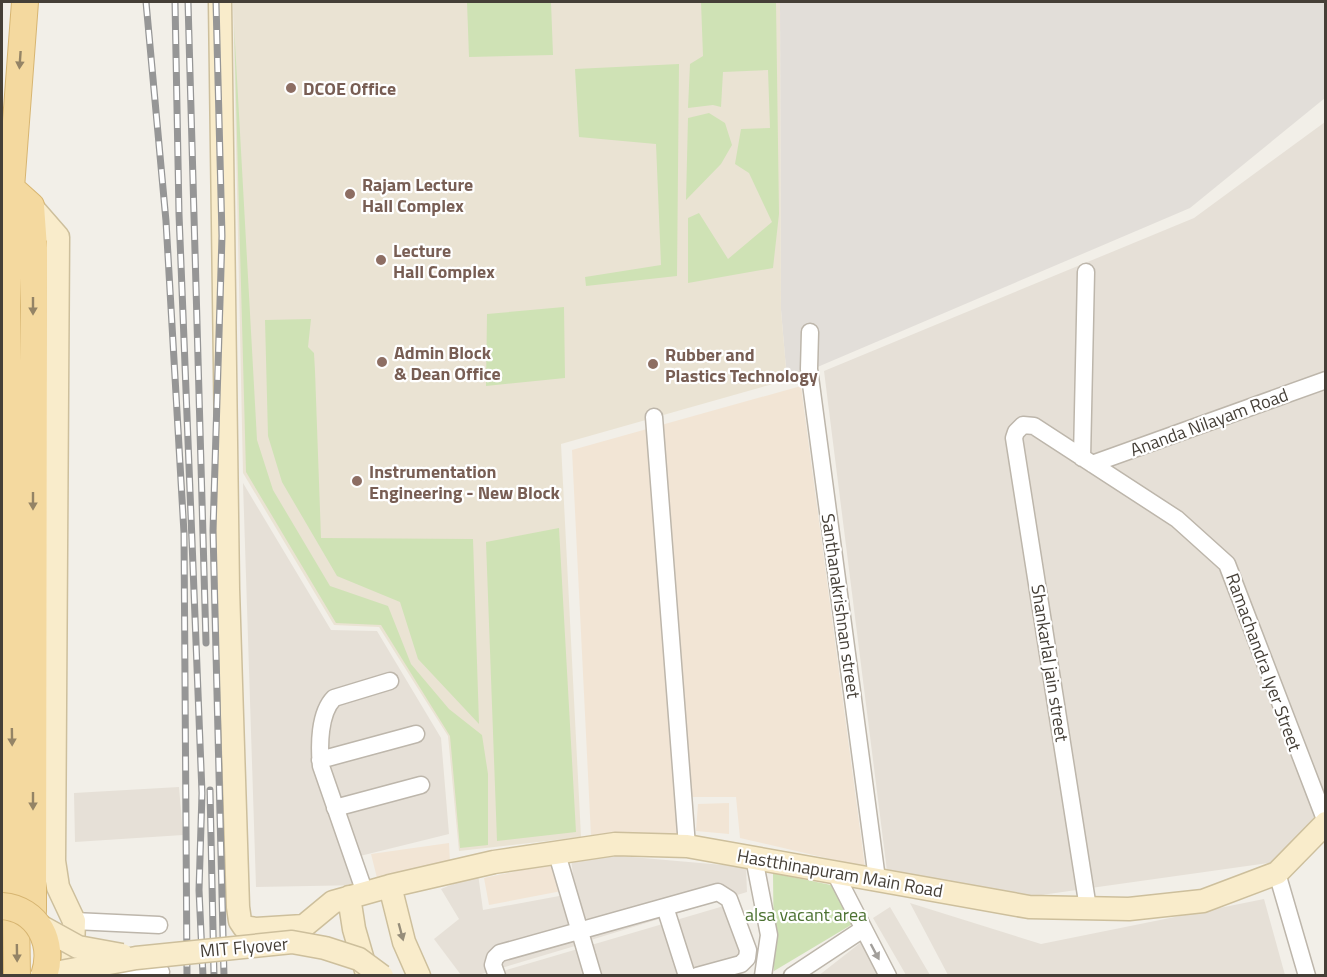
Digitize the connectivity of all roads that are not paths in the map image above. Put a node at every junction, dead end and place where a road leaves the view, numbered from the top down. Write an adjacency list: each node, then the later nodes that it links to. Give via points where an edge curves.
1 (25, 2): 3 (main road, one-way to 3)
2 (220, 2): 24 (street, via 228,589 240,921 244,927 256,929 304,926)
3 (11, 188): 4 (main road); 35 (main road, one-way to 35, via 8,318)
4 (31, 206): 28 (street, via 58,237 54,861 58,887); 29 (main road, one-way to 29)
5 (1086, 272): 10 (street)
6 (810, 332): 22 (street, Santhanakrishnan street, via 809,369)
7 (1326, 380): 10 (street, Ananda Nilayam Road)
8 (654, 417): 17 (street)
9 (1026, 424): 10 (street, Ramachandra Iyer Street); 27 (street, Shankarlal jain street, via 1014,438)
10 (1087, 461): 16 (street, Ramachandra Iyer Street, via 1177,519 1231,569)
11 (390, 681): 13 (street, via 338,695 329,703)
12 (416, 734): 13 (street)
13 (320, 760): 15 (street)
14 (421, 785): 15 (street)
15 (335, 808): 24 (street)
16 (1326, 823): 21 (street, Hastthinapuram Main Road)
17 (687, 846): 18 (street, Hastthinapuram Main Road, via 615,844); 19 (street, Hastthinapuram Main Road)
18 (557, 854): 23 (street, Hastthinapuram Main Road, via 494,862); 32 (street)
19 (754, 858): 20 (street, Hastthinapuram Main Road); 45 (street, via 769,935)
20 (835, 873): 22 (street, Hastthinapuram Main Road); 31 (street)
21 (1277, 873): 27 (street, Hastthinapuram Main Road, via 1203,901 1130,909); 48 (street)
22 (877, 879): 27 (street, Hastthinapuram Main Road, via 1029,907)
23 (390, 886): 24 (street, Hastthinapuram Main Road); 40 (street, one-way to 40, via 404,942)
24 (349, 897): 38 (street)
25 (2, 906): 29 (main road, bridge, via 19,910)
26 (665, 907): 32 (street); 43 (street); 44 (street, via 718,892 729,899 748,950 747,958 741,964)
27 (1088, 908)
28 (74, 921): 30 (street); 37 (street)
29 (36, 922): 33 (street, MIT Flyover, bridge, via 78,947); 36 (main road, bridge, via 49,950)
30 (159, 925)
31 (863, 929): 46 (street); 47 (street, one-way to 47)
32 (580, 932): 41 (street, via 501,953 493,966); 42 (street)
33 (130, 967): 34 (street); 36 (street, MIT Flyover, bridge); 39 (street, MIT Flyover, bridge, via 292,942 359,959)
34 (161, 972)
35 (17, 975)
36 (44, 975)
37 (72, 975)
38 (368, 975)
39 (382, 975)
40 (419, 975)
41 (497, 975)
42 (593, 975)
43 (687, 975)
44 (697, 975)
45 (763, 975)
46 (792, 975)
47 (888, 975)
48 (1307, 975)

